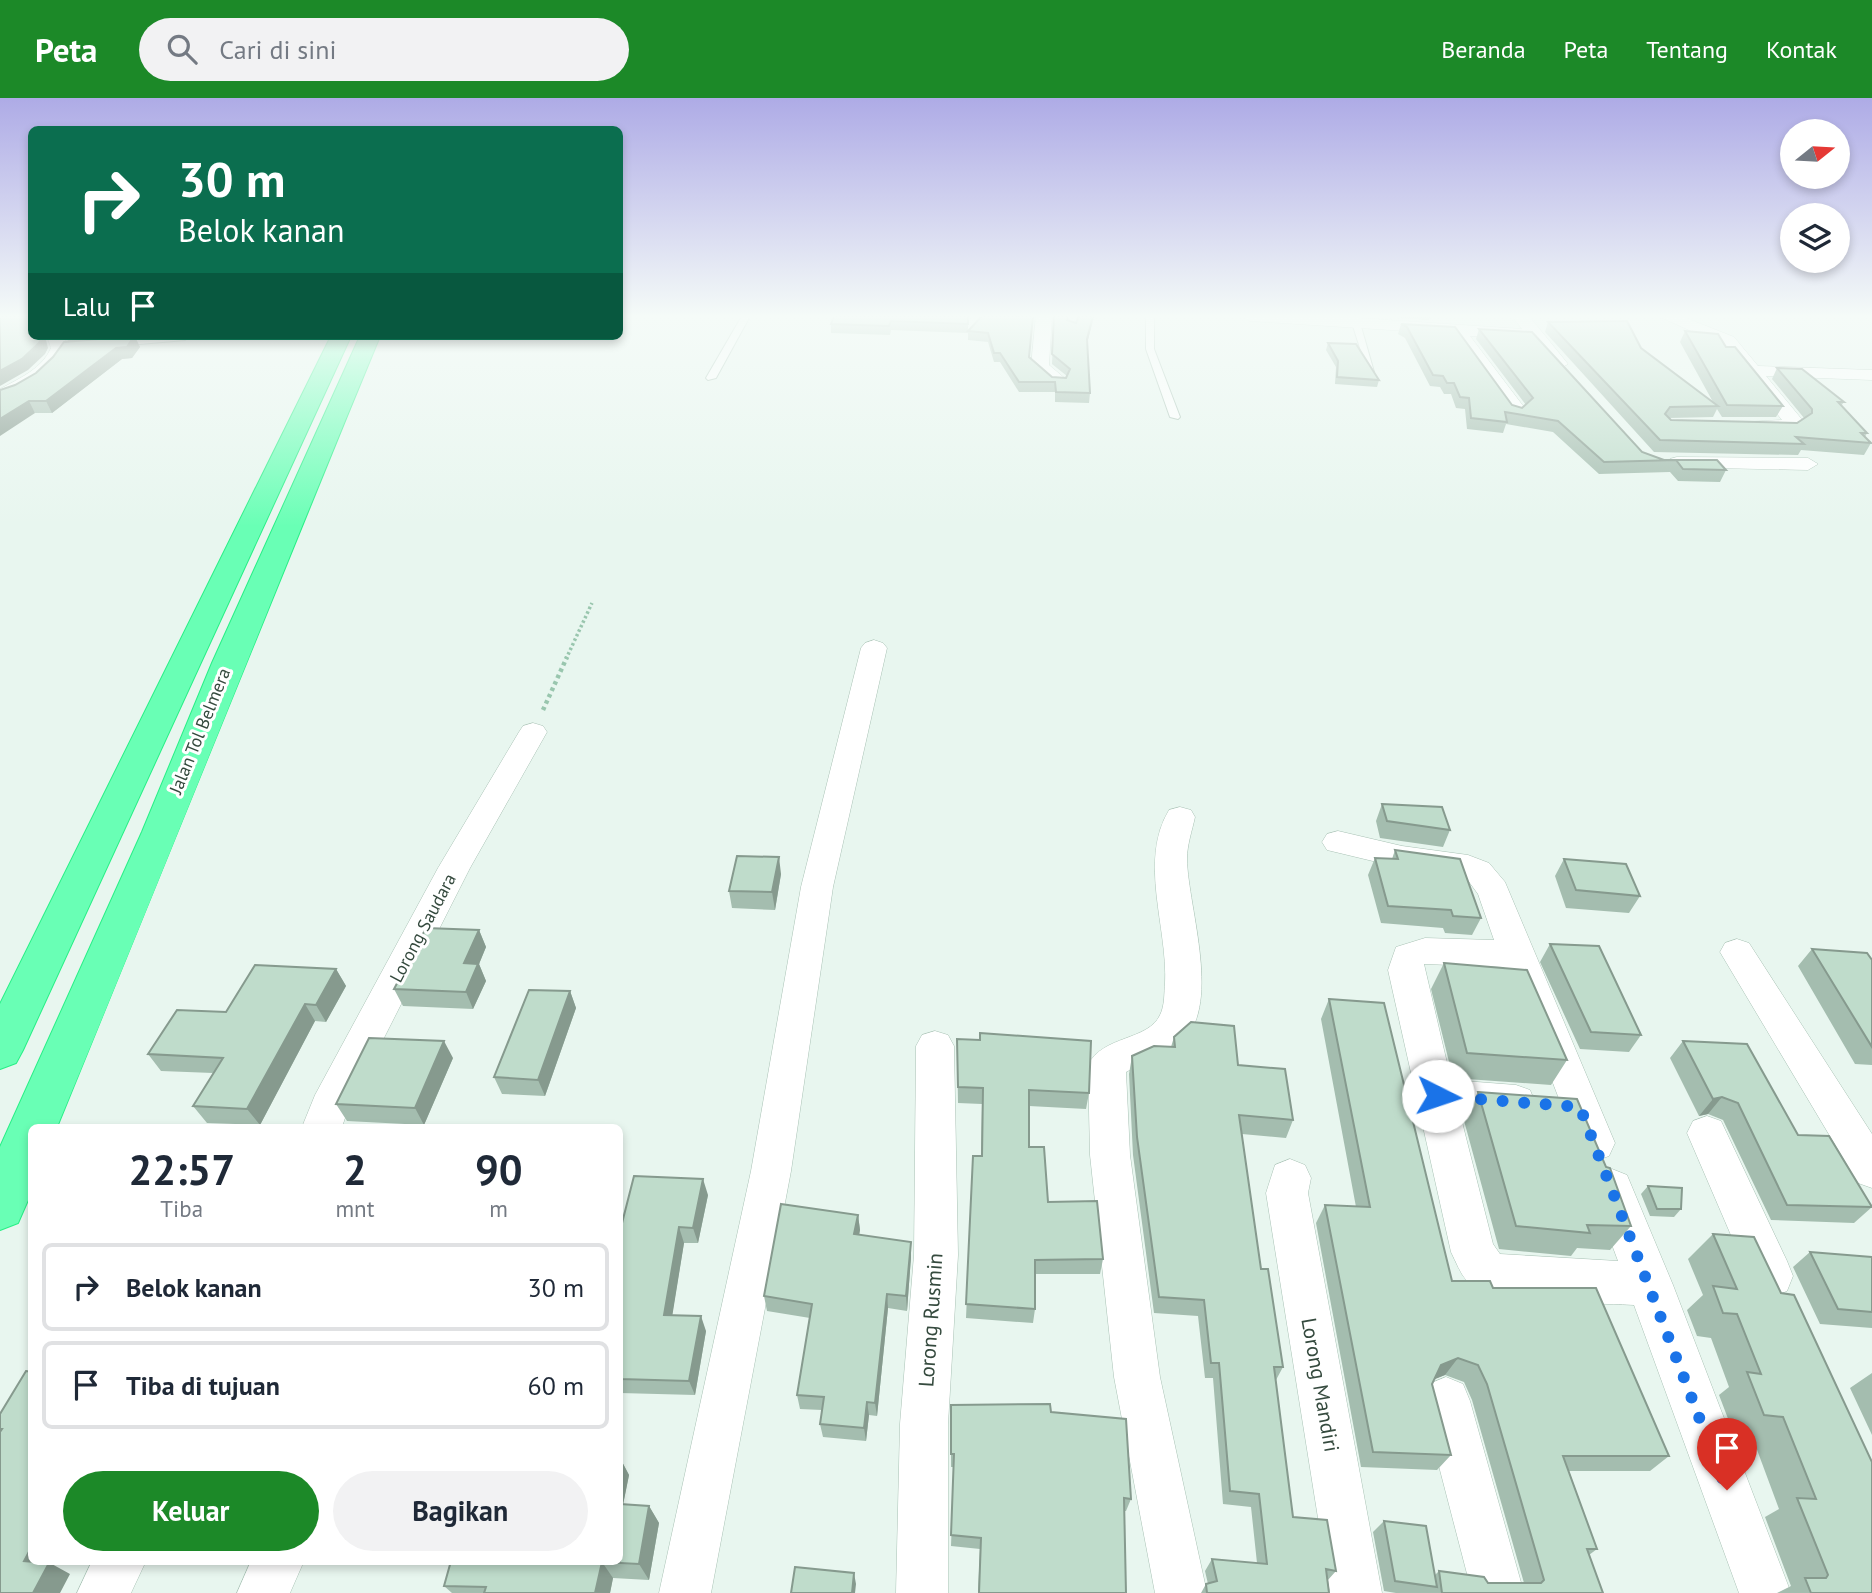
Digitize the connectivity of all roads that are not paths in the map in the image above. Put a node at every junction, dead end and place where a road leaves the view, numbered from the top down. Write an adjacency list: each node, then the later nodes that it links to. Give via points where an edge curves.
1 (18, 386): 7 (street)
2 (317, 386): 20 (highway)
3 (348, 386): 23 (highway, Jalan Tol Belmera)
4 (1164, 386): 9 (lane)
5 (1497, 386): 8 (street)
6 (1766, 386): 10 (street, via 1794,422 1789,426)
7 (0, 396)
8 (1517, 411)
9 (1175, 417)
10 (1737, 425)
11 (1659, 463): 12 (street)
12 (1808, 464)
13 (874, 648): 37 (street, via 817,887 771,1171)
14 (533, 732): 24 (street, Lorong Saudara, via 454,868)
15 (1180, 817): 39 (street, via 1171,858 1181,1011 1170,1032 1120,1054 1107,1065 1110,1155 1137,1377)
16 (1338, 842): 18 (street, via 1402,857 1457,863 1478,871 1493,890)
17 (1737, 952): 27 (street)
18 (1516, 954): 21 (street, via 1425,951 1408,956 1406,970); 22 (street)
19 (935, 1046): 38 (street, Lorong Rusmin, via 936,1255 923,1424)
20 (0, 1050)
21 (1438, 1096): 22 (street); 30 (street, via 1473,1252 1483,1268 1496,1275)
22 (1580, 1107): 30 (street)
23 (34, 1124)
24 (323, 1124)
25 (1707, 1133): 31 (street)
26 (28, 1138): 29 (highway, Jalan Tol Belmera)
27 (1872, 1170)
28 (1290, 1178): 40 (street, Lorong Mandiri, via 1287,1193)
29 (0, 1206)
30 (1651, 1285): 42 (street)
31 (1787, 1313)
32 (1446, 1401): 41 (street)
33 (118, 1565): 35 (street)
34 (276, 1565): 36 (street)
35 (103, 1593)
36 (263, 1593)
37 (685, 1593)
38 (922, 1593)
39 (1181, 1593)
40 (1356, 1593)
41 (1498, 1593)
42 (1765, 1593)

